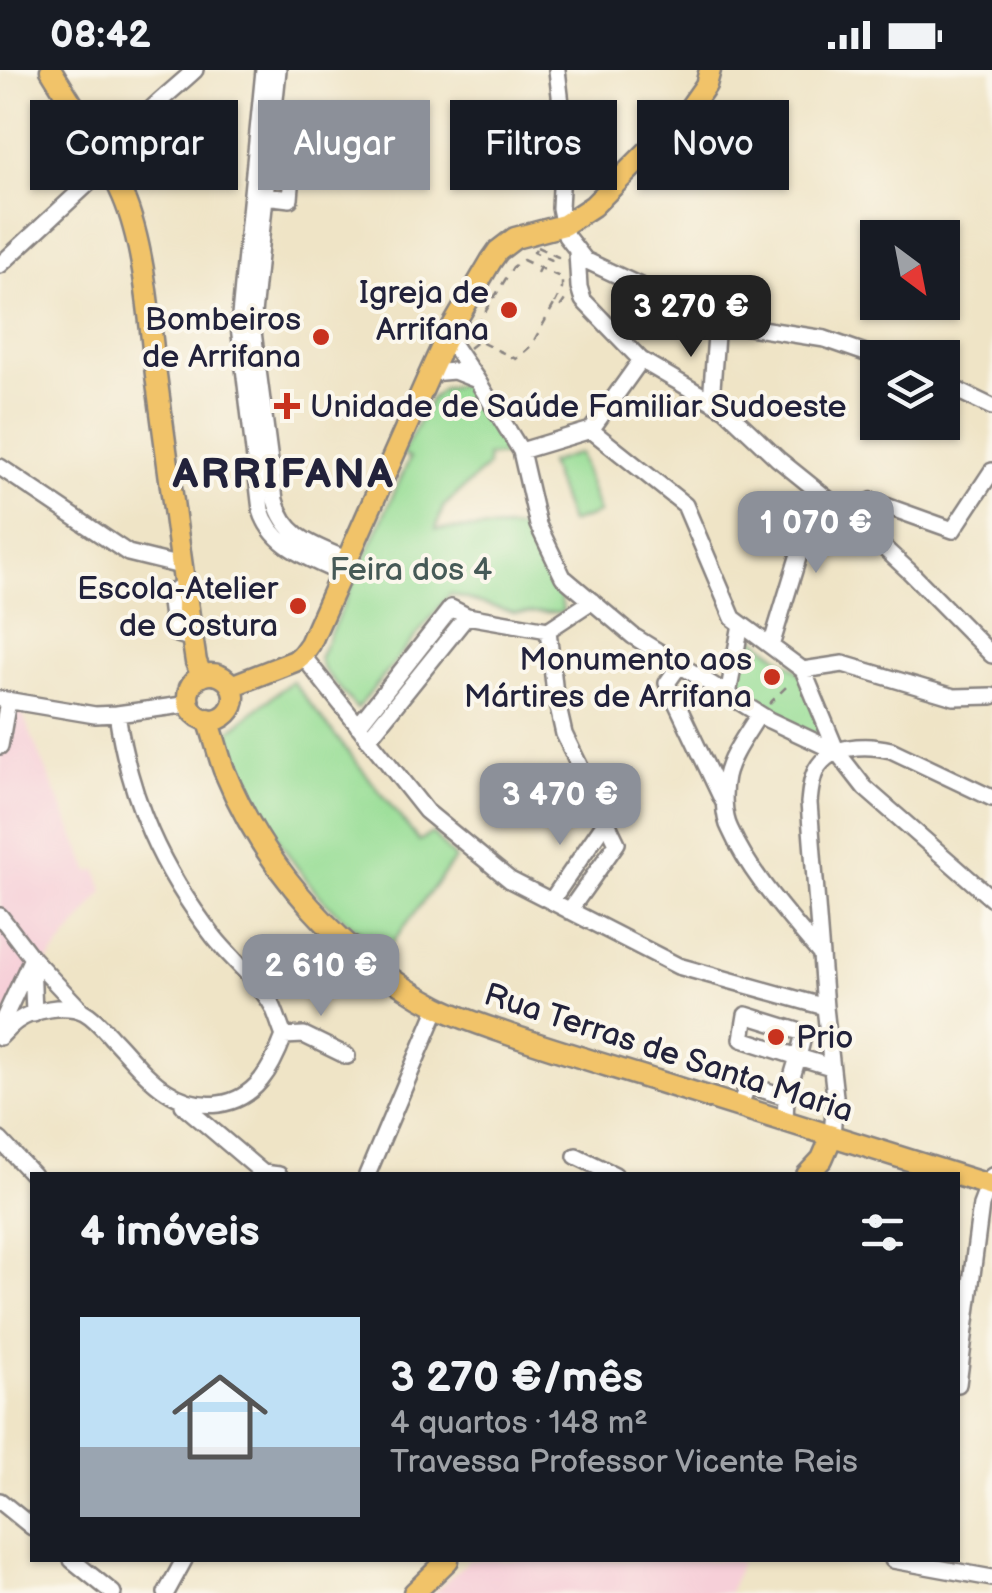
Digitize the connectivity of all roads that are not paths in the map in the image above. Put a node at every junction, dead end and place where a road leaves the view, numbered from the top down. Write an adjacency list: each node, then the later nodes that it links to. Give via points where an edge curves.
1 (51, 70): 7 (main road)
2 (195, 70): 8 (street)
3 (264, 70): 9 (street)
4 (278, 70): 10 (street)
5 (556, 70): 17 (street, via 564,130)
6 (710, 70): 17 (main road, via 687,112)
7 (69, 100)
8 (163, 100)
9 (265, 100)
10 (271, 100)
11 (258, 179): 35 (street, via 239,326 260,510 278,540)
12 (81, 190): 19 (street)
13 (120, 190): 36 (main road, via 139,257)
14 (265, 190): 16 (street)
15 (291, 190): 16 (street, via 290,199)
16 (265, 196): 35 (street, via 252,337 275,500 296,535)
17 (558, 234): 18 (street); 21 (main road, via 528,233 506,244)
18 (577, 252): 20 (street); 23 (street, via 583,300)
19 (0, 265)
20 (717, 322): 22 (street); 27 (street)
21 (447, 336): 24 (main road); 25 (street)
22 (860, 351)
23 (635, 354): 27 (street); 29 (street)
24 (430, 372): 25 (street); 35 (main road)
25 (478, 380): 30 (street)
26 (960, 392): 28 (street)
27 (712, 401): 33 (street)
28 (992, 407)
29 (592, 430): 30 (street); 39 (street, via 685,505)
30 (521, 452): 37 (street, via 538,524 563,577)
31 (0, 467): 36 (street, via 128,552)
32 (992, 471): 34 (street, via 952,530 872,501)
33 (818, 492): 34 (street); 41 (street)
34 (855, 521): 43 (street)
35 (345, 567): 42 (main road)
36 (183, 575): 47 (main road)
37 (592, 601): 40 (street); 49 (street, via 633,636)
38 (467, 616): 40 (street); 44 (street); 44 (street, via 451,608)
39 (741, 624): 41 (street); 49 (street)
40 (548, 630): 61 (street, via 564,734)
41 (771, 646): 46 (street)
42 (302, 655): 48 (main road); 56 (street)
43 (992, 655)
44 (423, 657): 56 (street)
45 (677, 669): 60 (street, via 667,683)
46 (803, 670): 50 (street, via 843,664 954,697); 58 (street)
47 (202, 676): 48 (main road, via 215,674); 52 (main road, via 192,685)
48 (231, 686): 55 (main road, via 228,712)
49 (728, 695): 54 (street)
50 (992, 696)
51 (4, 700): 53 (street); 57 (street)
52 (190, 704): 53 (street); 55 (main road)
53 (117, 714): 73 (street, via 143,816 162,860 217,941 257,984)
54 (760, 714): 58 (street); 60 (street, via 726,775)
55 (208, 719): 69 (main road, Rua Terras de Santa Maria, via 236,796 296,890 350,948)
56 (363, 732): 63 (street, via 426,810 510,880)
57 (0, 746)
58 (837, 752): 59 (street, via 862,746 891,750); 62 (street, via 865,788); 66 (street, via 815,772 809,803)
59 (992, 798)
60 (725, 805): 66 (street, via 728,826 760,881)
61 (606, 821): 63 (street); 64 (street, via 617,843)
62 (992, 899)
63 (551, 901): 64 (street)
64 (569, 911): 68 (street, via 678,966)
65 (0, 916): 67 (street)
66 (821, 955): 68 (street)
67 (32, 958): 70 (street); 71 (street); 72 (street)
68 (825, 1006): 76 (street)
69 (438, 1007): 79 (main road, Rua Terras de Santa Maria); 86 (street)
70 (83, 1012): 71 (street); 78 (street)
71 (34, 1014): 74 (street)
72 (0, 1026)
73 (284, 1036): 75 (street, via 304,1035); 78 (street, via 255,1088 228,1103 202,1106)
74 (0, 1037)
75 (347, 1056)
76 (831, 1067): 77 (street, via 798,1057); 81 (street)
77 (786, 1096): 79 (street, via 748,1085); 80 (street)
78 (174, 1098): 85 (street)
79 (739, 1107): 80 (main road, Rua Terras de Santa Maria)
80 (785, 1122): 81 (main road, Rua Terras de Santa Maria)
81 (832, 1136): 88 (main road); 89 (main road, Rua Terras de Santa Maria)
82 (0, 1140): 84 (street)
83 (576, 1156): 87 (street)
84 (30, 1172)
85 (263, 1172)
86 (368, 1172)
87 (610, 1172)
88 (810, 1172)
89 (956, 1172)
90 (960, 1173): 91 (main road, Rua Terras de Santa Maria)
91 (990, 1182): 92 (street, via 981,1205)
92 (960, 1368)
93 (0, 1501): 94 (street)
94 (30, 1526)
95 (74, 1562): 100 (street)
96 (183, 1562): 101 (street)
97 (446, 1562): 102 (main road)
98 (934, 1564): 99 (street)
99 (992, 1578)
100 (113, 1593)
101 (166, 1593)
102 (414, 1593)

